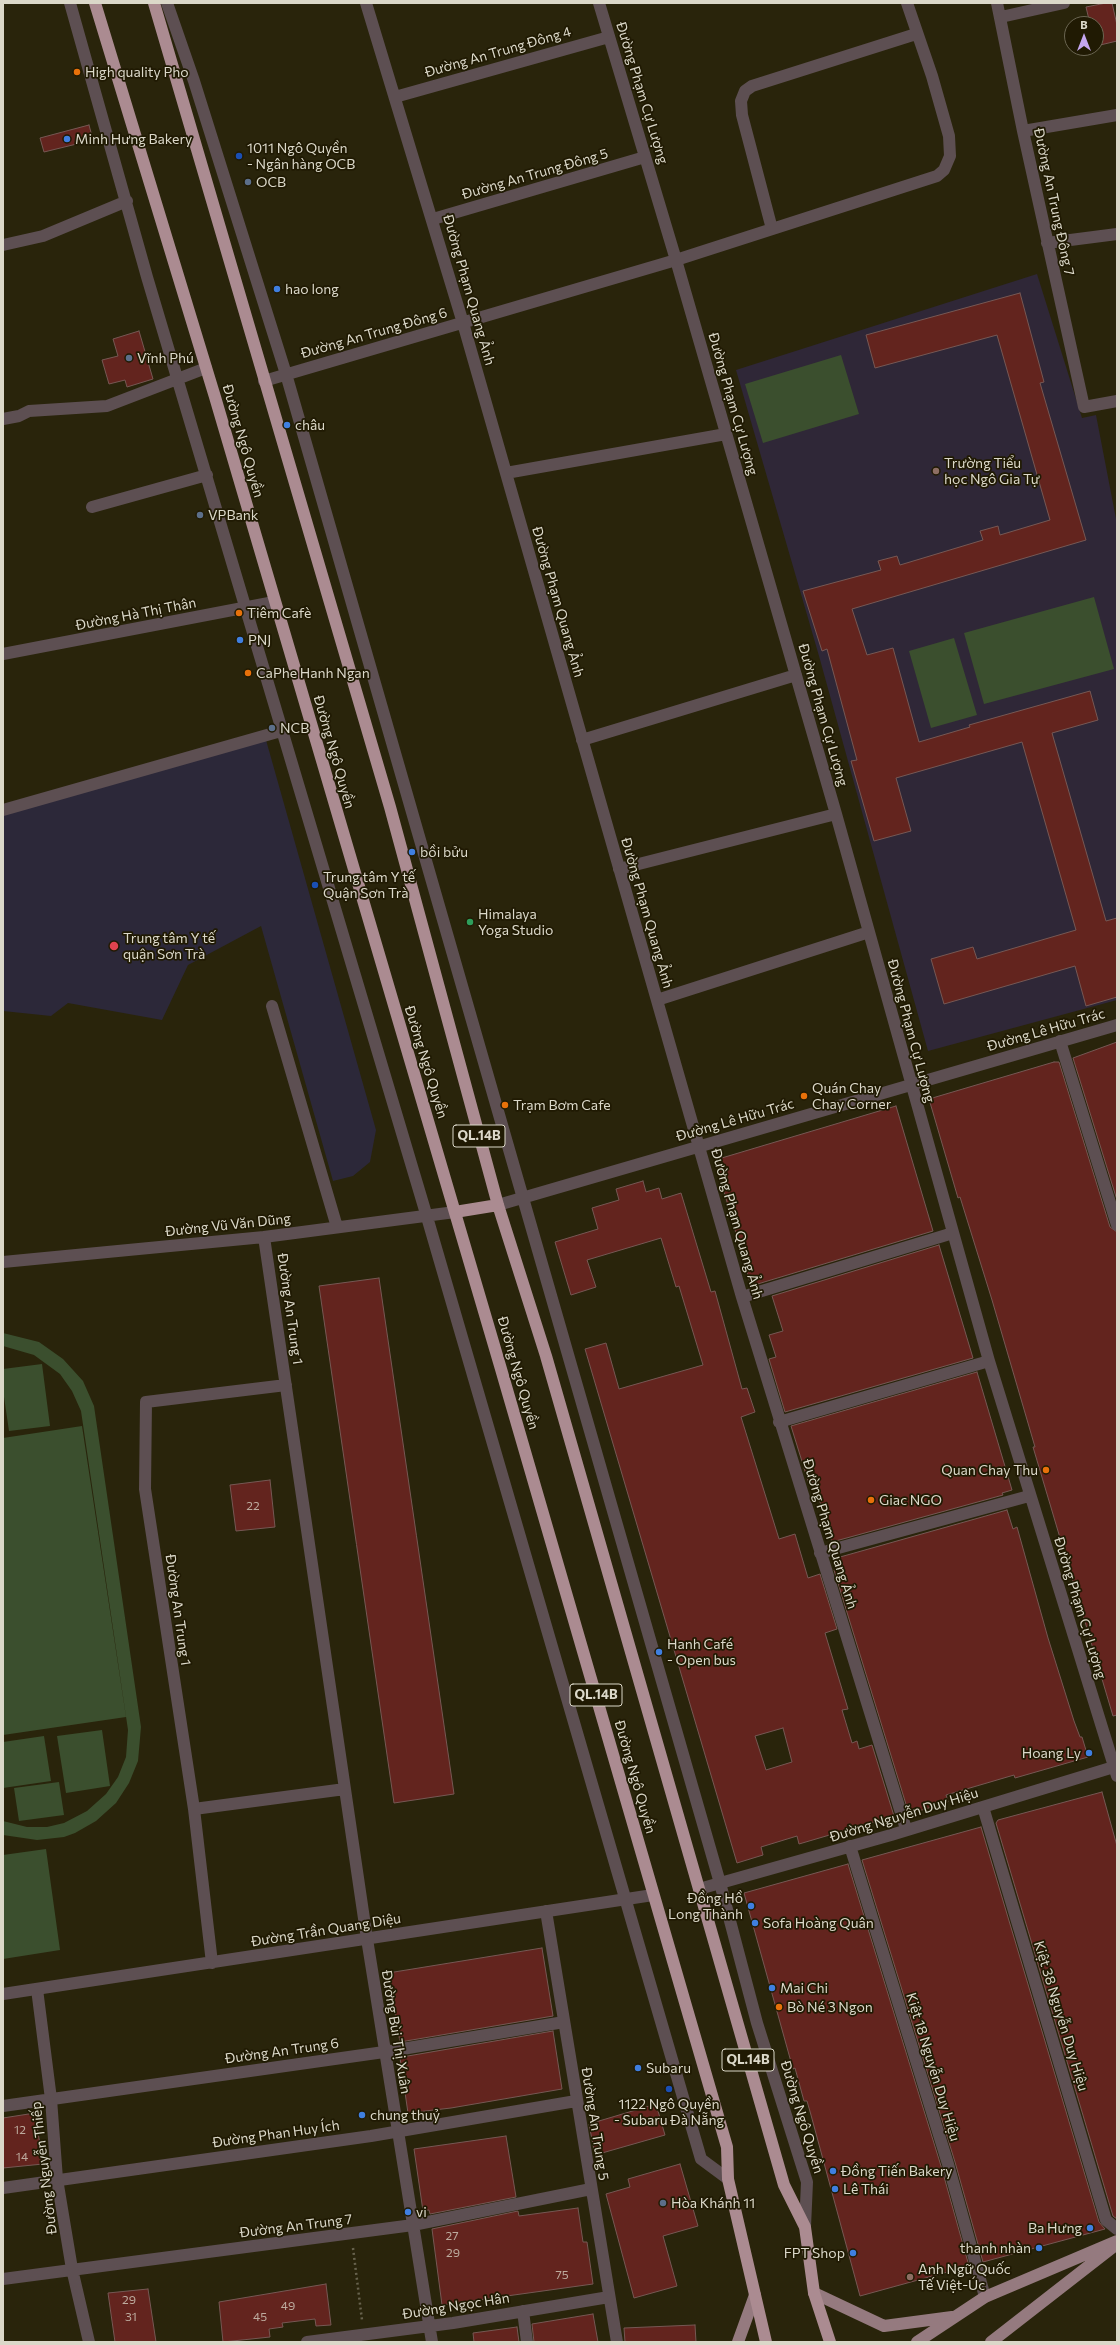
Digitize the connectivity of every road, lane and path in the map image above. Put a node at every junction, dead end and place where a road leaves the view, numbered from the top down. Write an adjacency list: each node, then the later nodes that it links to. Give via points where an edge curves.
1 (70, 3): 17 (street)
2 (95, 3): 25 (highway, Đường Ngô Quyền / QL.14B)
3 (154, 3): 28 (highway, Đường Ngô Quyền)
4 (167, 3): 26 (street, Đường Ngô Quyền)
5 (366, 3): 13 (street, Đường Phạm Quang Ảnh)
6 (599, 3): 12 (street, Đường Phạm Cự Lượng)
7 (907, 3): 11 (street, Đường An Trung Đông 6)
8 (998, 3): 10 (street, Đường An Trung Đông 7)
9 (1064, 3): 10 (street)
10 (1001, 17): 15 (street, Đường An Trung Đông 7)
11 (916, 34): 19 (street, via 752,86 745,91 741,101 742,115); 19 (street, Đường An Trung Đông 6, via 932,76 949,136 950,156 944,170 937,176 909,187)
12 (609, 37): 13 (street, Đường An Trung Đông 4); 16 (street, Đường Phạm Cự Lượng)
13 (394, 97): 18 (street, Đường Phạm Quang Ảnh)
14 (1117, 115): 15 (street)
15 (1023, 131): 21 (street, Đường An Trung Đông 7)
16 (646, 157): 18 (street, Đường An Trung Đông 5); 23 (street, Đường Phạm Cự Lượng)
17 (127, 202): 22 (street, via 43,236); 27 (street)
18 (433, 219): 24 (street, Đường Phạm Quang Ảnh)
19 (772, 229): 23 (street, Đường An Trung Đông 6)
20 (1117, 234): 21 (street)
21 (1047, 243): 29 (street, Đường An Trung Đông 7, via 1084,406)
22 (3, 245)
23 (676, 260): 24 (street, Đường An Trung Đông 6); 31 (street, Đường Phạm Cự Lượng)
24 (463, 323): 26 (street, Đường An Trung Đông 6); 32 (street, Đường Phạm Quang Ảnh)
25 (206, 368): 27 (street); 35 (highway, Đường Ngô Quyền / QL.14B)
26 (286, 374): 28 (street, Đường An Trung Đông 6); 51 (street, Đường Ngô Quyền)
27 (177, 378): 30 (street, via 107,406 29,411); 33 (street)
28 (264, 381): 52 (highway, Đường Ngô Quyền / QL.14B, via 390,807)
29 (1117, 401)
30 (3, 419)
31 (726, 434): 32 (street); 38 (street, Đường Phạm Cự Lượng)
32 (506, 473): 40 (street, Đường Phạm Quang Ảnh)
33 (207, 474): 34 (street); 36 (street)
34 (92, 507)
35 (274, 602): 36 (street, Đường Hà Thị Thân); 53 (highway, Đường Ngô Quyền / QL.14B)
36 (246, 607): 37 (street, Đường Hà Thị Thân); 39 (street)
37 (3, 654)
38 (796, 674): 40 (street); 42 (street, Đường Phạm Cự Lượng)
39 (281, 731): 41 (street); 54 (street)
40 (582, 740): 43 (street, Đường Phạm Quang Ảnh)
41 (3, 810)
42 (836, 814): 43 (street); 44 (street, Đường Phạm Cự Lượng)
43 (619, 869): 45 (street, Đường Phạm Quang Ảnh)
44 (869, 932): 45 (street); 49 (street, Đường Phạm Cự Lượng)
45 (657, 1000): 50 (street, Đường Phạm Quang Ảnh)
46 (272, 1006): 56 (street)
47 (1117, 1024): 48 (street, Đường Lê Hữu Trác)
48 (1060, 1040): 49 (street, Đường Lê Hữu Trác); 55 (street)
49 (911, 1085): 50 (street, Đường Lê Hữu Trác); 57 (street, Đường Phạm Cự Lượng)
50 (699, 1145): 51 (street, Đường Lê Hữu Trác); 60 (street, Đường Phạm Quang Ảnh)
51 (524, 1199): 52 (street, Đường Lê Hữu Trác); 72 (street, Đường Ngô Quyền)
52 (498, 1205): 53 (highway); 73 (highway, Đường Ngô Quyền / QL.14B, via 546,1356)
53 (455, 1212): 54 (street, Đường Vũ Văn Dũng); 74 (highway, Đường Ngô Quyền / QL.14B)
54 (427, 1217): 56 (street, Đường Vũ Văn Dũng); 75 (street)
55 (1117, 1225)
56 (337, 1227): 58 (street, Đường Vũ Văn Dũng)
57 (953, 1233): 60 (street); 61 (street, Đường Phạm Cự Lượng)
58 (264, 1237): 59 (street, Đường Vũ Văn Dũng); 62 (street, Đường An Trung 1)
59 (3, 1262)
60 (742, 1297): 63 (street, Đường Phạm Quang Ảnh)
61 (989, 1361): 63 (street); 64 (street, Đường Phạm Cự Lượng)
62 (286, 1385): 67 (street, Đường An Trung 1); 69 (street, Đường An Trung 1, via 146,1402 145,1489)
63 (780, 1422): 65 (street, Đường Phạm Quang Ảnh)
64 (1029, 1496): 65 (street); 66 (street, Đường Phạm Cự Lượng)
65 (820, 1553): 70 (street, Đường Phạm Quang Ảnh)
66 (1116, 1769): 68 (street, Đường Nguyễn Duy Hiệu)
67 (345, 1789): 69 (street); 77 (street, Đường An Trung 1)
68 (983, 1807): 70 (street, Đường Nguyễn Duy Hiệu); 93 (street, Kiệt 38 Nguyễn Duy Hiệu, via 1106,2220)
69 (194, 1809): 78 (street)
70 (906, 1829): 71 (street, Đường Nguyễn Duy Hiệu)
71 (850, 1846): 72 (street, Đường Nguyễn Duy Hiệu); 101 (street, Kiệt 18 Nguyễn Duy Hiệu, via 948,2164)
72 (720, 1883): 73 (street, Đường Nguyễn Duy Hiệu); 92 (street, Đường Ngô Quyền, via 757,2023 807,2182)
73 (699, 1889): 92 (highway, Đường Ngô Quyền / QL.14B, via 784,2185)
74 (653, 1895): 75 (street, Đường Trần Quang Diệu); 88 (highway, Đường Ngô Quyền / QL.14B, via 727,2147)
75 (624, 1899): 76 (street, Đường Trần Quang Diệu); 88 (street, via 701,2159)
76 (546, 1911): 77 (street, Đường Trần Quang Diệu); 81 (street, Đường An Trung 5)
77 (366, 1939): 78 (street, Đường Trần Quang Diệu); 82 (street, Đường Bùi Thị Xuân)
78 (212, 1963): 79 (street, Đường Trần Quang Diệu)
79 (37, 1989): 80 (street, Đường Trần Quang Diệu); 83 (street, Đường Nguyễn Thiếp)
80 (3, 1994)
81 (564, 2022): 82 (street, Đường An Trung 6); 84 (street, Đường An Trung 5)
82 (384, 2052): 83 (street, Đường An Trung 6); 86 (street, Đường Bùi Thị Xuân)
83 (51, 2099): 85 (street, Đường An Trung 6); 87 (street, Đường Nguyễn Thiếp)
84 (576, 2101): 86 (street, Đường Phan Huy Ích); 90 (street, Đường An Trung 5)
85 (3, 2106)
86 (397, 2132): 87 (street, Đường Phan Huy Ích); 91 (street, Đường Bùi Thị Xuân)
87 (57, 2179): 89 (street, Đường Phan Huy Ích); 97 (street, Đường Nguyễn Thiếp)
88 (728, 2179): 100 (highway, Đường Ngô Quyền / QL.14B)
89 (3, 2188)
90 (591, 2189): 91 (street, Đường An Trung 7); 102 (street, Đường An Trung 5)
91 (413, 2225): 94 (street, Đường An Trung 7); 105 (street, Đường Bùi Thị Xuân)
92 (805, 2227): 99 (highway, Đường Ngô Quyền / QL.14B)
93 (1117, 2229)
94 (351, 2234): 97 (street, Đường An Trung 7); 106 (path)
95 (1117, 2241): 101 (main road)
96 (1117, 2244): 107 (main road)
97 (72, 2269): 98 (street, Đường An Trung 7); 108 (street, Đường Nguyễn Thiếp)
98 (3, 2280)
99 (814, 2293): 104 (main road, via 884,2326); 115 (highway, Đường Ngô Quyền / QL.14B)
100 (755, 2295): 113 (main road); 114 (highway, Đường Ngô Quyền / QL.14B)
101 (985, 2297): 104 (main road)
102 (609, 2298): 103 (street, Đường Ngọc Hân); 112 (street, Đường An Trung 5)
103 (523, 2311): 105 (street, Đường Ngọc Hân); 111 (street)
104 (955, 2317): 116 (main road)
105 (430, 2326): 106 (street, Đường Ngọc Hân); 110 (street, Đường Bùi Thị Xuân)
106 (364, 2335): 109 (street, Đường Ngọc Hân)
107 (993, 2341)
108 (89, 2342)
109 (307, 2342)
110 (432, 2342)
111 (528, 2342)
112 (617, 2342)
113 (738, 2342)
114 (766, 2342)
115 (830, 2342)
116 (916, 2342)

